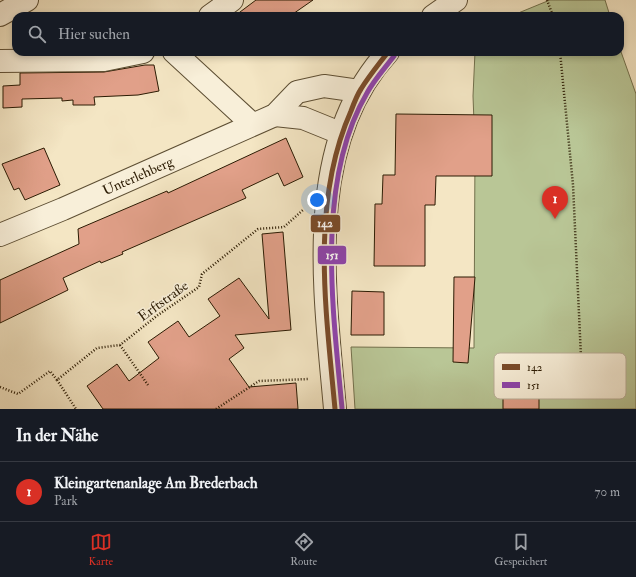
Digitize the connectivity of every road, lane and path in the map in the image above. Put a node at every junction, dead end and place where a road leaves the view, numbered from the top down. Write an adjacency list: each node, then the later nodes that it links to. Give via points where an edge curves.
1 (27, 0): 8 (street)
2 (232, 0): 5 (street)
3 (456, 0): 6 (street)
4 (547, 0): 7 (path)
5 (216, 12)
6 (439, 12)
7 (552, 12)
8 (0, 15)
9 (124, 56): 13 (street, via 104,60)
10 (178, 56): 16 (street)
11 (384, 56): 14 (street)
12 (560, 56): 21 (path, via 573,185)
13 (0, 61)
14 (359, 91): 15 (street, Unterlehberg, via 324,86 297,92); 17 (street)
15 (275, 115): 16 (street, Unterlehberg); 17 (street, Unterlehberg, via 304,118)
16 (252, 124): 19 (street, Unterlehberg, via 63,210)
17 (340, 133): 18 (street, via 333,159)
18 (328, 197): 20 (path, Erftstraße, via 316,198 284,227 258,229 202,274 199,287); 22 (street, via 326,282)
19 (0, 235)
20 (120, 345): 23 (path, via 96,348); 24 (path)
21 (581, 353)
22 (332, 377): 27 (path, via 259,381); 28 (street)
23 (57, 380): 25 (path, via 50,371 18,394); 26 (path)
24 (148, 385)
25 (0, 387)
26 (76, 409)
27 (216, 409)
28 (335, 409)

